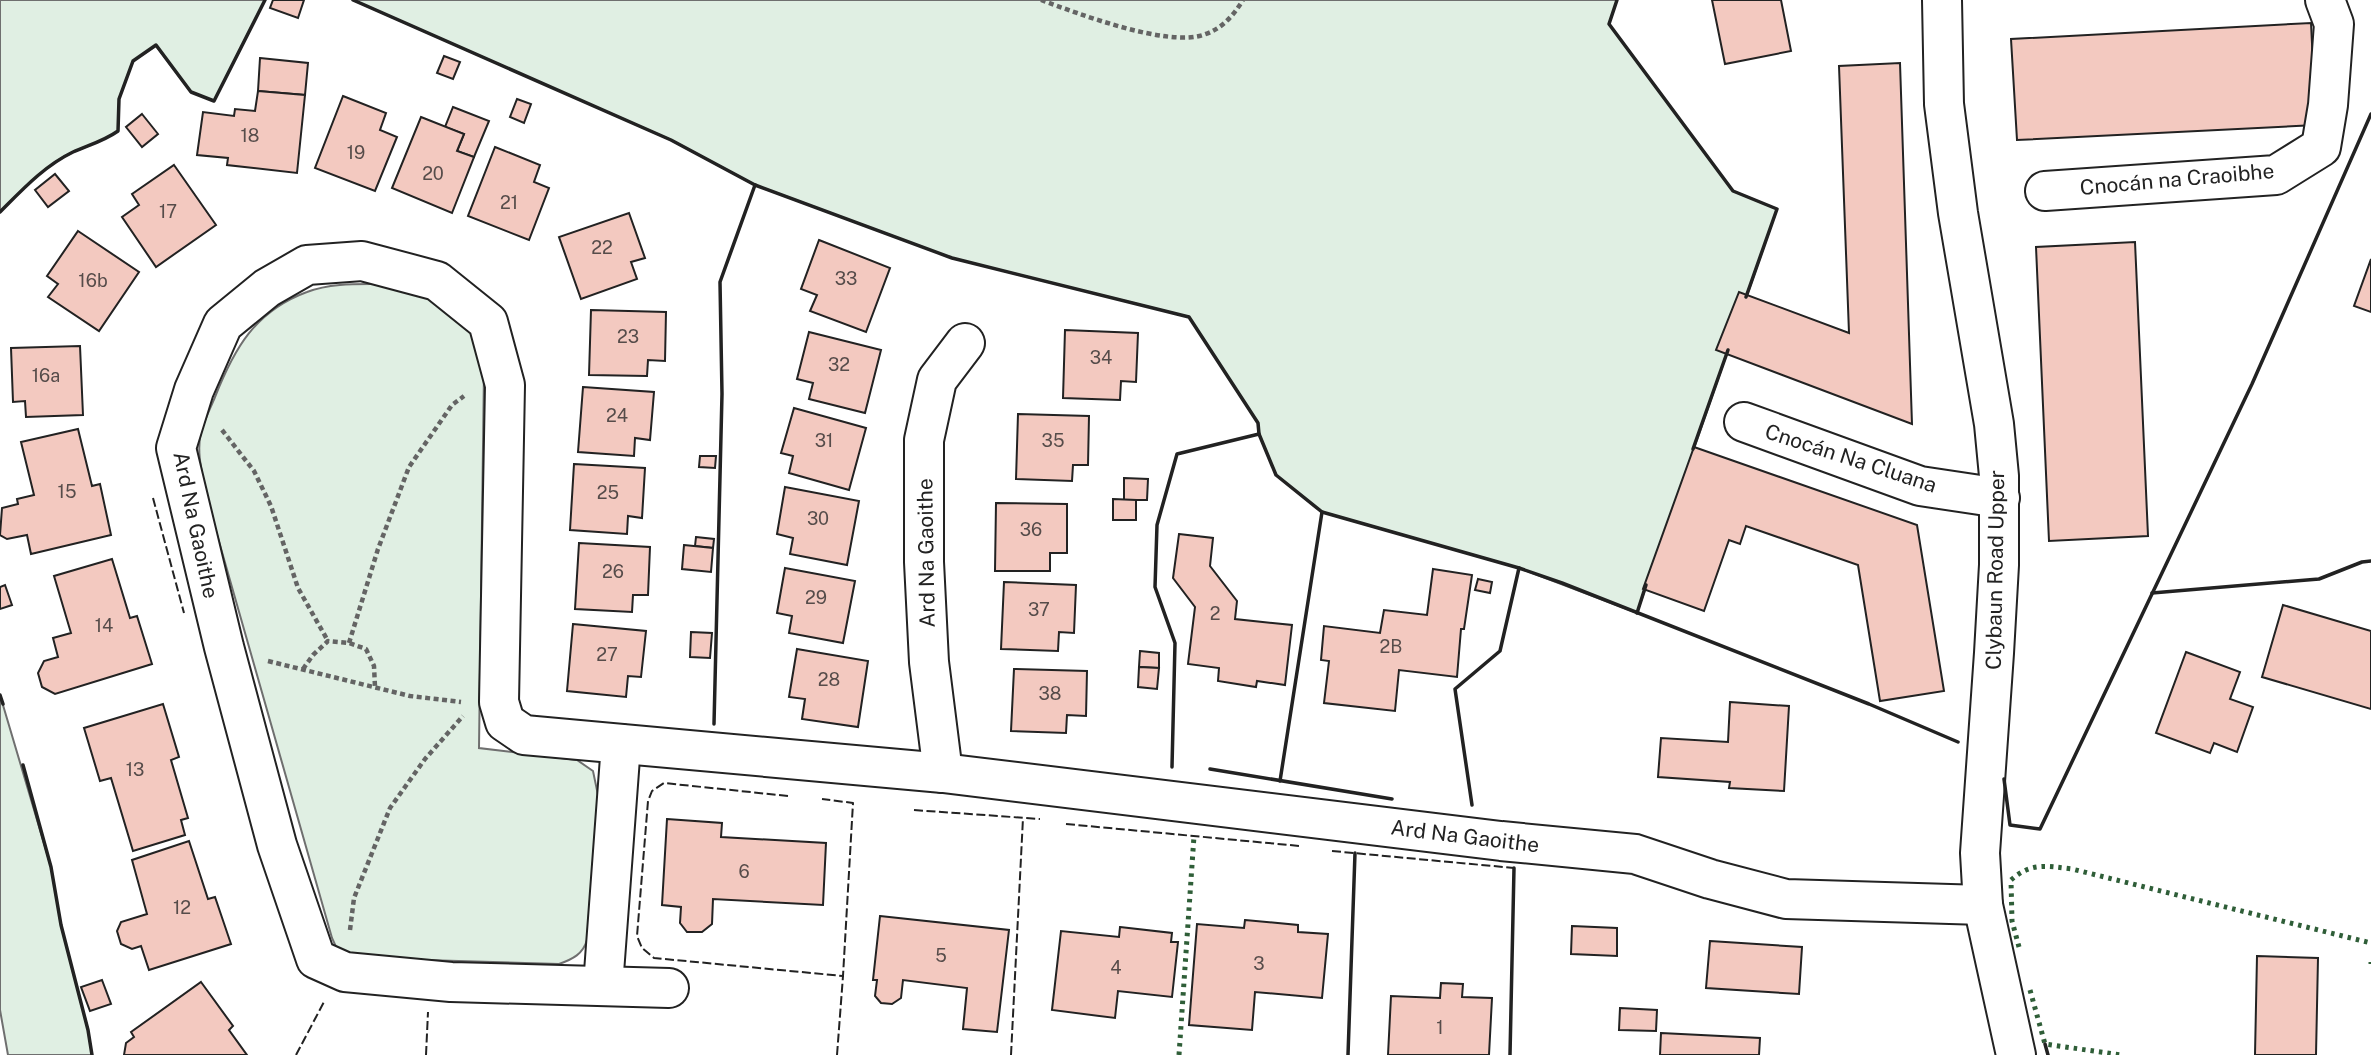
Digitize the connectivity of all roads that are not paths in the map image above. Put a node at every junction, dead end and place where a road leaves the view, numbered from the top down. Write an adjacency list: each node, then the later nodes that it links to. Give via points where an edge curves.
1 (1941, 0): 6 (street, Clybaun Road Upper, via 1944,104 1994,424)
2 (2325, 0): 3 (street, Cnocán na Craoibhe, via 2334,24 2321,147 2277,174)
3 (2045, 191)
4 (965, 343): 8 (street, Ard Na Gaoithe, via 937,380 924,440 929,662)
5 (1744, 422): 6 (street, Cnocán Na Cluana, via 1920,486)
6 (2000, 498): 9 (street, Clybaun Road Upper, via 1980,853)
7 (621, 744): 8 (street, Ard Na Gaoithe); 10 (street); 10 (street, Ard Na Gaoithe, via 524,735 487,701 505,385 488,322 437,281 362,261 307,265 267,288 223,324 194,390 176,448 277,845 316,959 345,972 451,982)
8 (943, 773): 9 (street, Ard Na Gaoithe, via 1634,854 1786,898)
9 (1983, 905): 12 (street, Clybaun Road Upper)
10 (603, 986): 11 (street, Ard Na Gaoithe)
11 (669, 988)
12 (2016, 1055)

